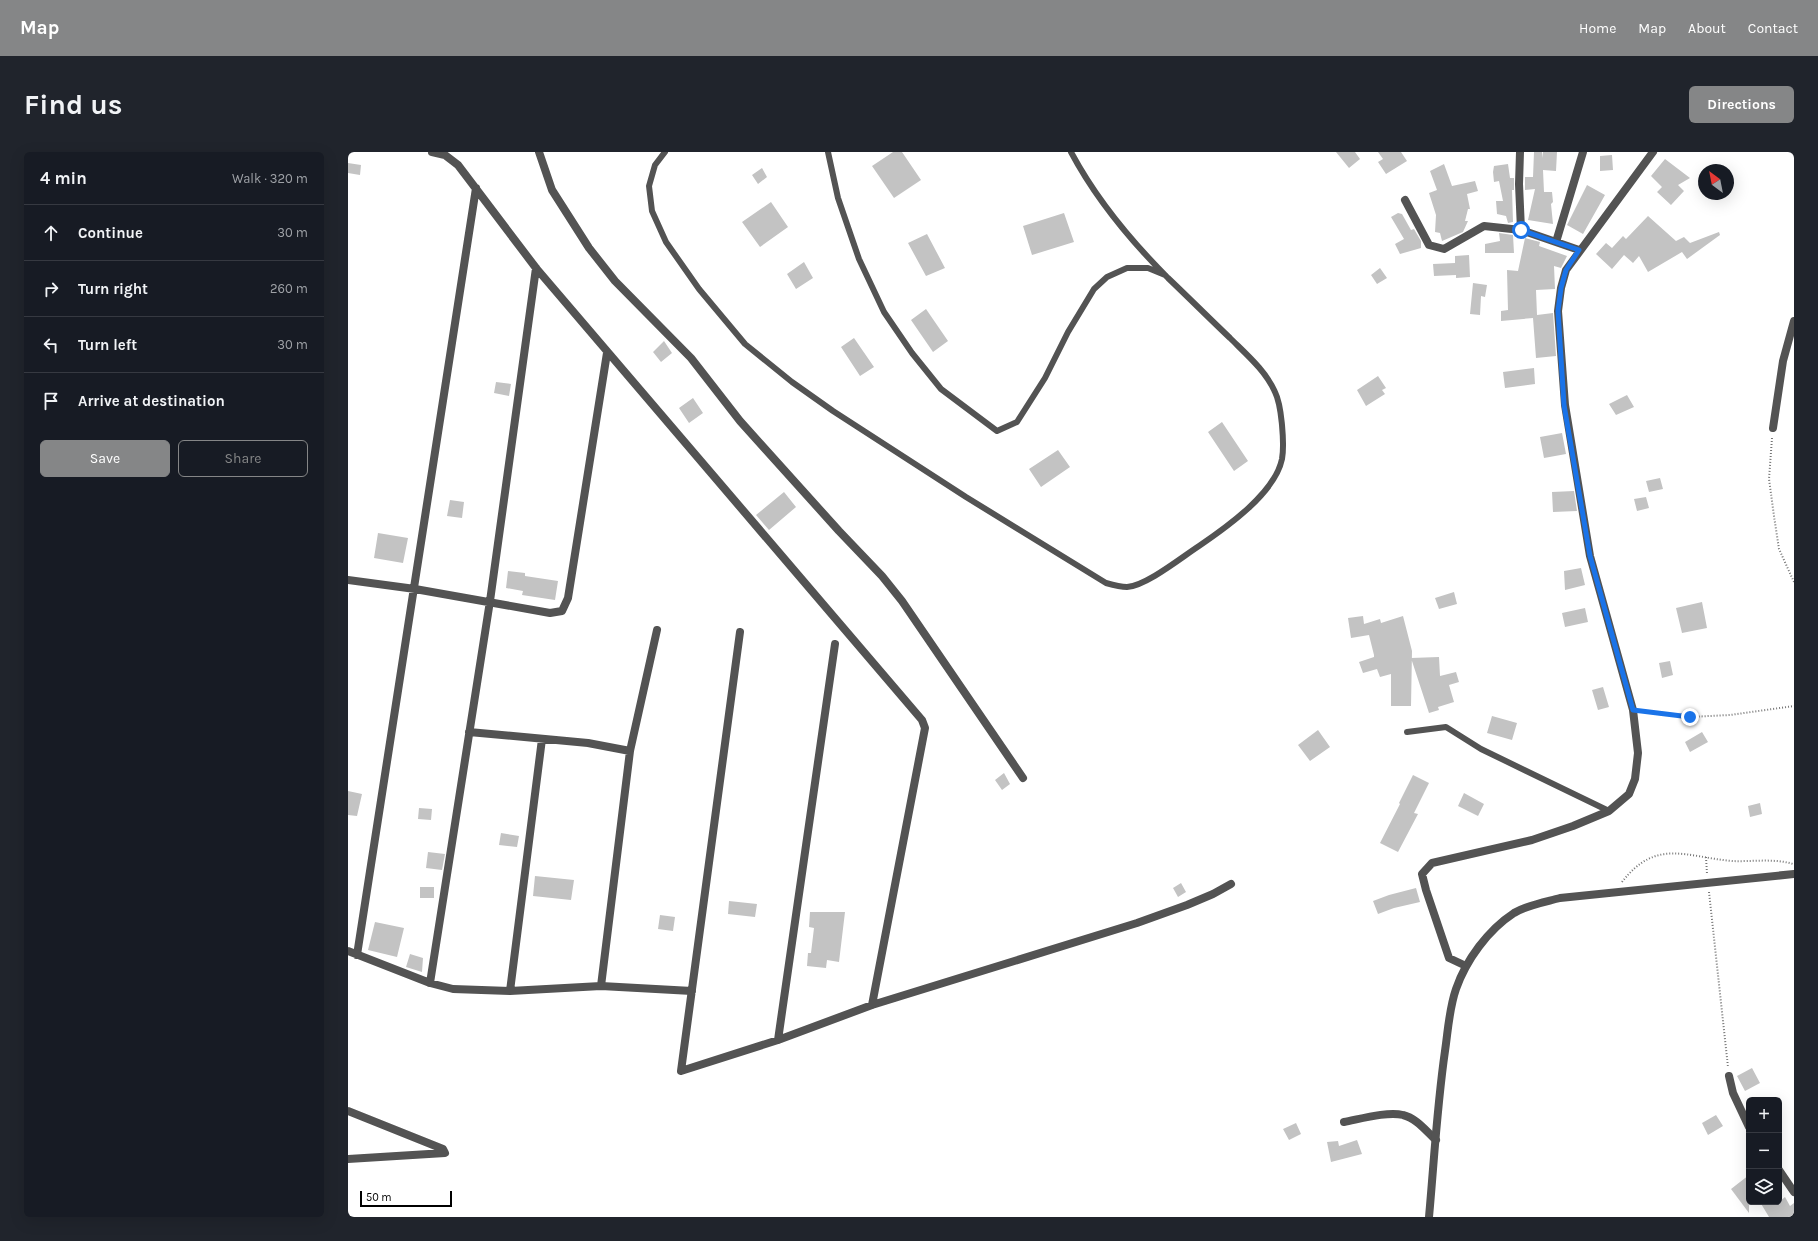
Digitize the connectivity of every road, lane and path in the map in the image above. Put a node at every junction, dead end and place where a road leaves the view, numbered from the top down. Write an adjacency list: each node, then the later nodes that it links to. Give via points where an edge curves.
1 (432, 152): 9 (street, via 451,159)
2 (539, 152): 32 (street, via 552,190 589,248 615,281 691,358 740,422 882,576 902,601)
3 (665, 152): 15 (lane, via 655,165 649,186 652,212 666,242 699,290 745,344 833,411 1085,571 1117,586 1128,587 1141,583 1223,530 1271,484 1282,460 1282,433 1276,392 1251,359)
4 (828, 152): 15 (lane, via 838,198 859,259 884,312 912,353 942,389 998,431 1017,422 1097,286 1107,277 1127,268 1148,268)
5 (1071, 152): 15 (lane, via 1084,177 1122,228)
6 (1520, 152): 11 (street, via 1518,184)
7 (1583, 152): 12 (street)
8 (1653, 152): 13 (street)
9 (476, 188): 14 (street); 21 (street)
10 (1405, 200): 11 (street, via 1429,245 1438,248 1444,249 1484,226)
11 (1521, 230): 12 (street)
12 (1556, 242): 13 (street)
13 (1579, 250): 27 (street, via 1566,270 1558,311 1564,405 1590,556)
14 (536, 268): 17 (street); 22 (street)
15 (1167, 276)
16 (1794, 321): 18 (street, via 1783,361)
17 (607, 353): 22 (street, via 568,598 562,611 550,613); 47 (street, via 922,720 925,728)
18 (1773, 428): 20 (path, via 1769,479 1774,516 1780,549)
19 (348, 580): 21 (street)
20 (1794, 582)
21 (415, 589): 22 (street); 41 (street)
22 (490, 601): 28 (street)
23 (657, 630): 31 (street)
24 (740, 632): 46 (street)
25 (835, 644): 48 (street)
26 (1794, 706): 27 (path, via 1730,715 1690,717)
27 (1633, 710): 33 (street, via 1638,753 1635,779 1629,794)
28 (468, 732): 30 (street); 43 (street)
29 (1407, 732): 33 (lane, via 1446,728 1481,749)
30 (542, 739): 31 (street, via 588,743); 45 (street)
31 (630, 751): 44 (street)
32 (1023, 778)
33 (1609, 811): 42 (street, via 1532,840 1432,862 1422,874 1426,890 1449,958)
34 (1706, 857): 35 (path); 37 (path); 39 (path, via 1668,853 1648,858 1636,866)
35 (1794, 864)
36 (1794, 874): 37 (street)
37 (1708, 883): 39 (street); 49 (path)
38 (1231, 884): 47 (street, via 1187,905 1137,923)
39 (1615, 891): 42 (street, via 1560,898 1532,905 1515,913 1480,945)
40 (348, 951): 41 (street)
41 (357, 955): 43 (street)
42 (1466, 966): 53 (street, via 1456,989 1451,1013)
43 (430, 983): 45 (street, via 453,989)
44 (601, 986): 45 (street); 46 (street)
45 (510, 991)
46 (692, 991): 48 (street, via 681,1071)
47 (872, 1005): 48 (street)
48 (778, 1040)
49 (1729, 1076): 51 (street, via 1733,1093)
50 (348, 1111): 54 (street, via 443,1149 445,1154)
51 (1746, 1121)
52 (1344, 1122): 53 (street, via 1394,1114 1404,1115 1417,1122)
53 (1436, 1140): 57 (street)
54 (348, 1159)
55 (1782, 1174): 56 (street)
56 (1794, 1192)
57 (1429, 1217)

